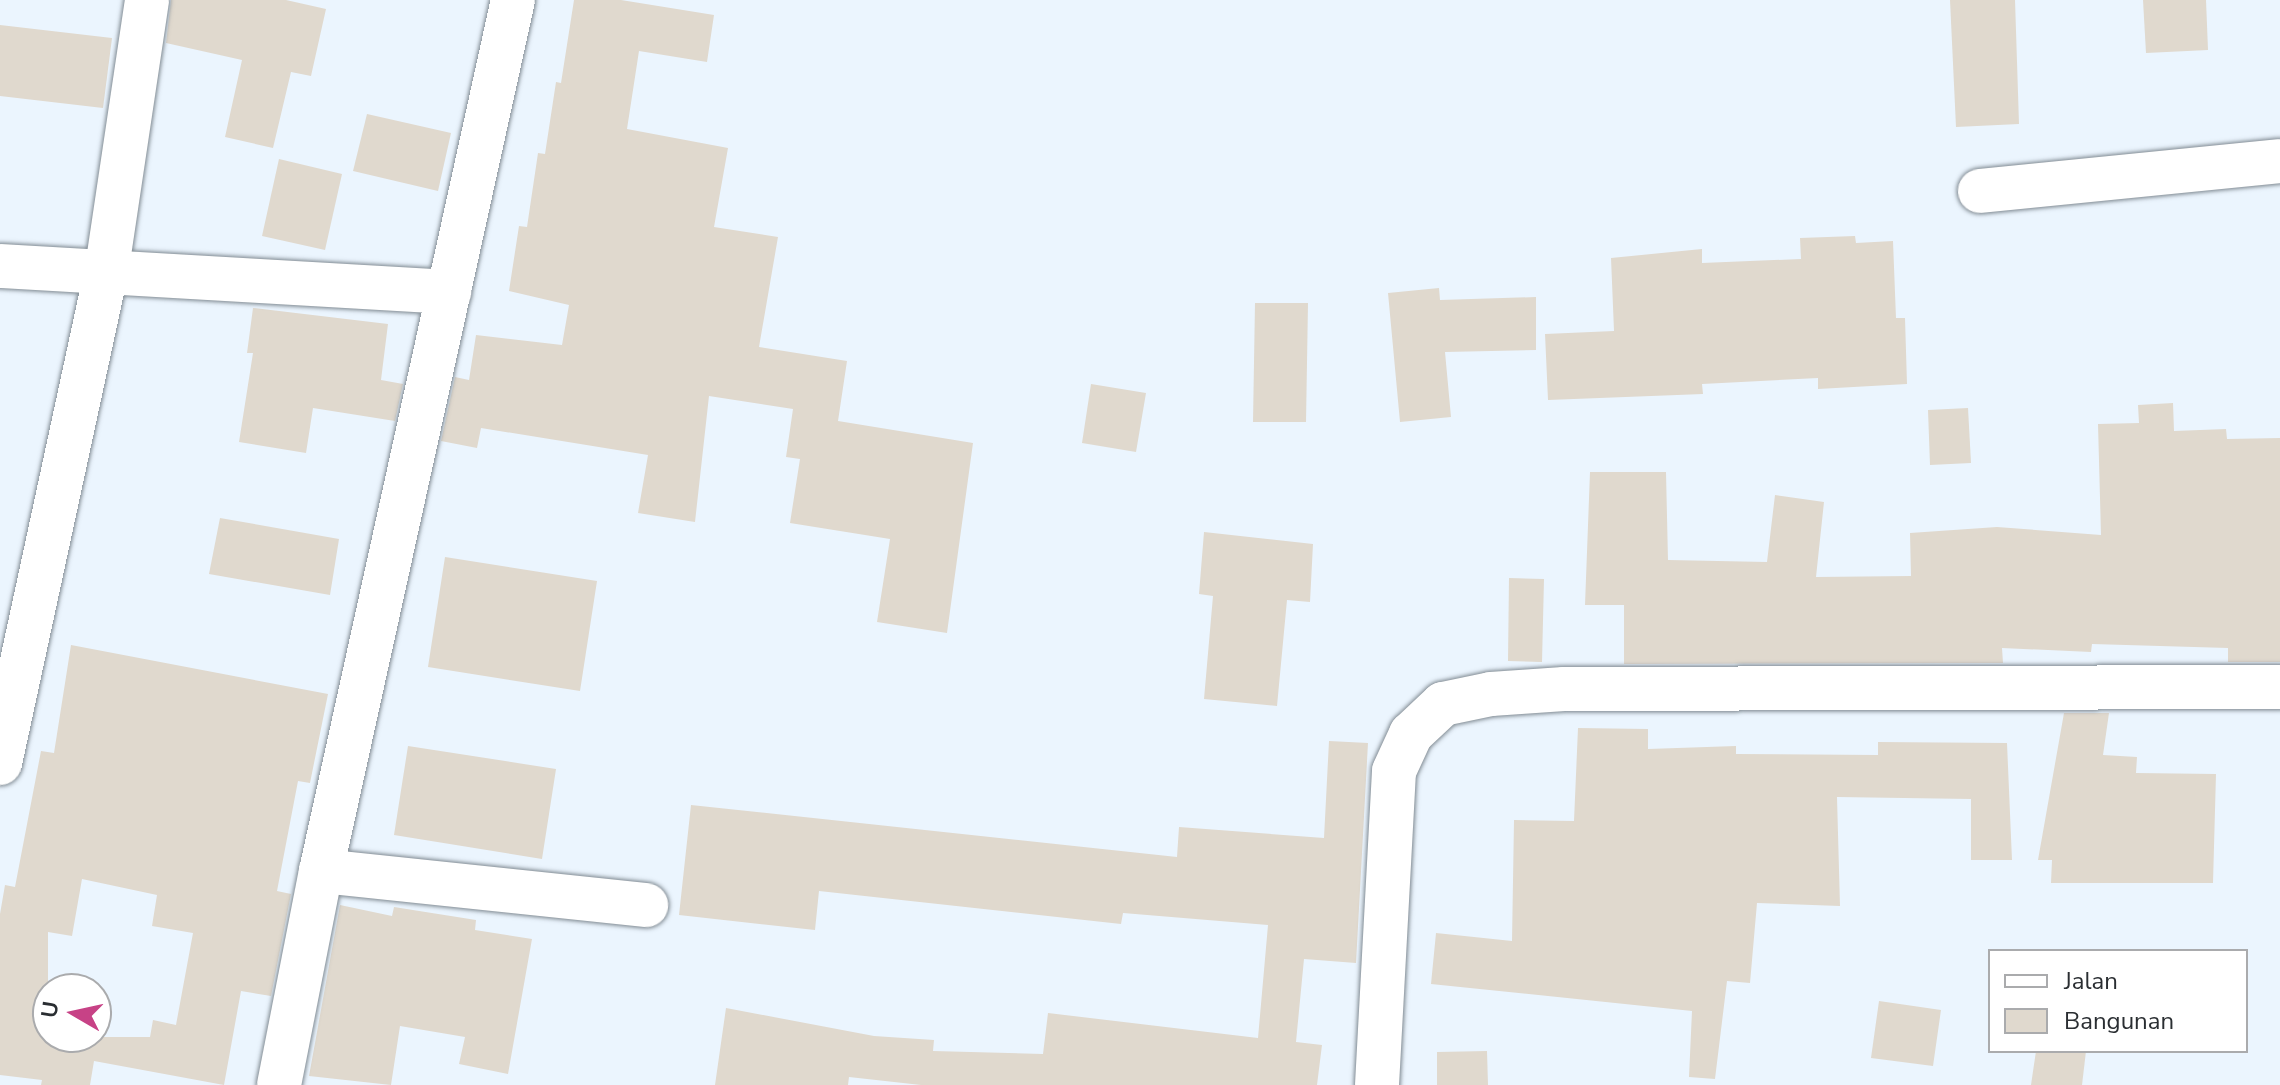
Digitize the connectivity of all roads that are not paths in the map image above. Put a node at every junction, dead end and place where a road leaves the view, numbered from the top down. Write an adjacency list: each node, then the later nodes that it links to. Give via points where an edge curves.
1 (147, 0): 6 (street)
2 (513, 0): 7 (street)
3 (2280, 161): 4 (street)
4 (1980, 191)
5 (0, 266): 6 (street)
6 (107, 268): 7 (street); 9 (street)
7 (449, 292): 10 (street)
8 (2280, 687): 13 (street, via 1564,689 1491,694 1443,704 1411,734 1394,771)
9 (0, 763)
10 (321, 871): 11 (street); 12 (street)
11 (646, 905)
12 (279, 1085)
13 (1377, 1085)

